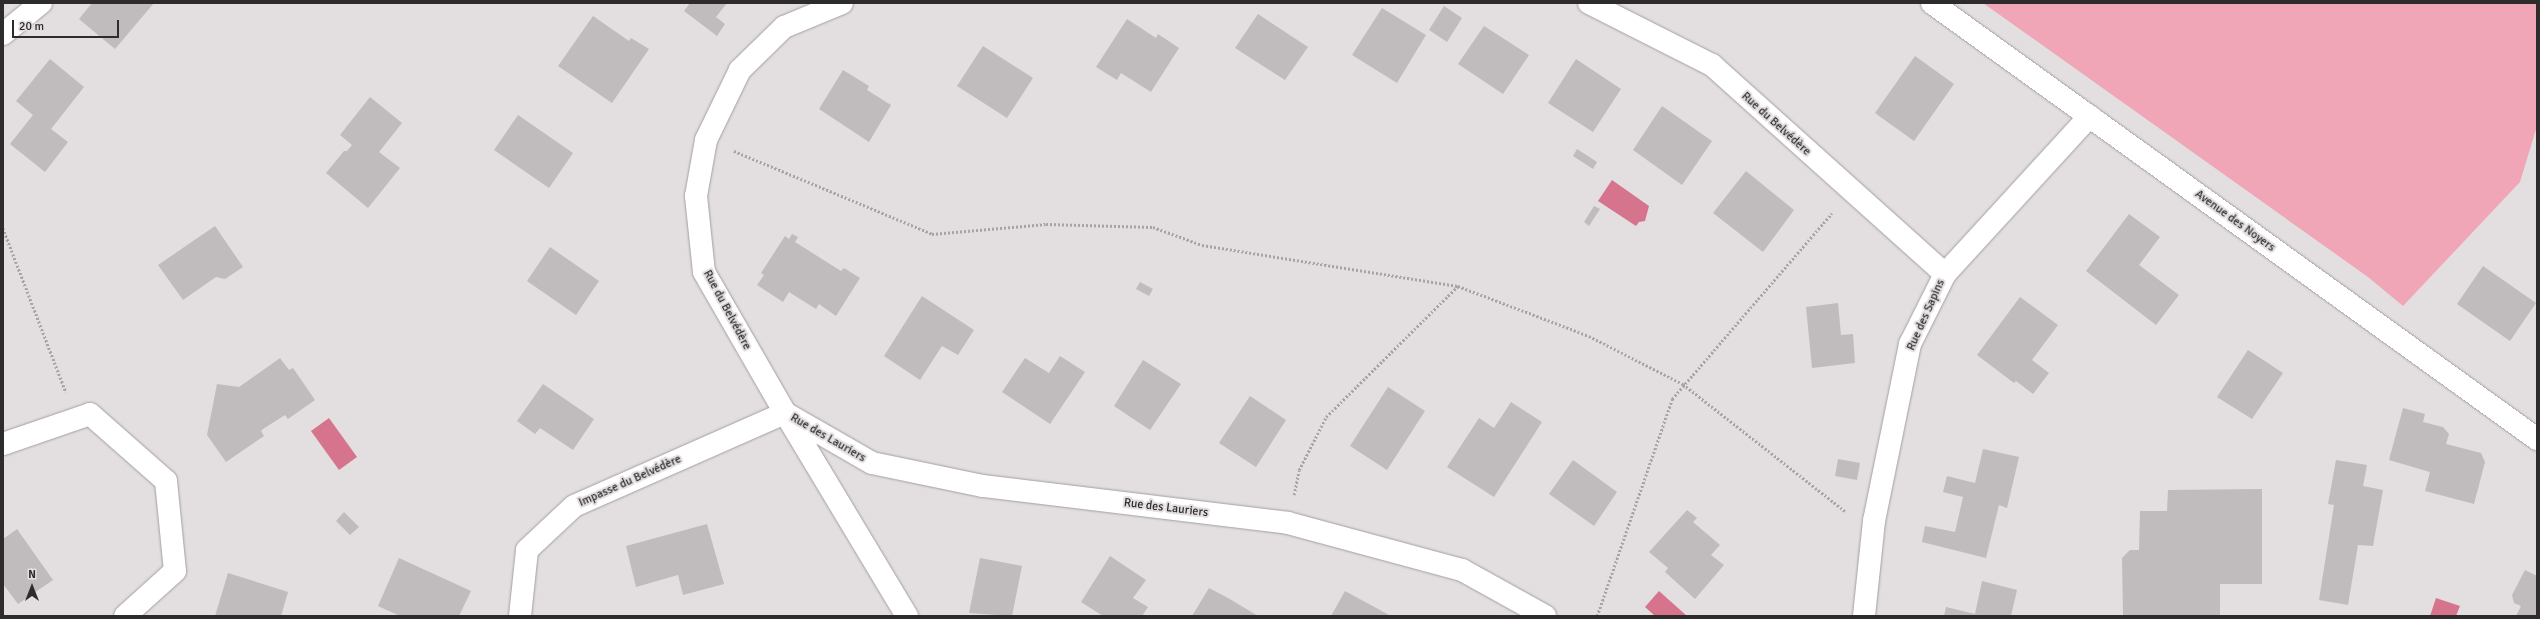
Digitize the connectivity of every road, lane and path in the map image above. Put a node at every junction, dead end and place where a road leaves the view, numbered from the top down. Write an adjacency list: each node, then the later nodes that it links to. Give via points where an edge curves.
1 (41, 3): 5 (street)
2 (842, 3): 7 (street, Rue du Belvédère, via 784,27 740,70)
3 (1589, 3): 8 (street, Rue du Belvédère, via 1712,65)
4 (1932, 3): 6 (street, Avenue des Noyers)
5 (3, 34)
6 (2090, 116): 10 (street, Rue des Sapins); 15 (street, Avenue des Noyers)
7 (706, 140): 11 (path, via 932,234 1046,224 1153,227 1202,245); 13 (street, Rue du Belvédère, via 696,196 704,272)
8 (1851, 192): 10 (street, Rue du Belvédère); 12 (path)
9 (3, 228): 14 (path)
10 (1944, 274): 17 (street, Rue des Sapins, via 1910,344)
11 (1458, 286): 12 (path, via 1589,336); 18 (path, via 1326,417 1299,470)
12 (1684, 384): 17 (path, via 1855,518); 23 (path, via 1672,399)
13 (785, 414): 18 (street, Rue des Lauriers, via 872,463 983,486); 20 (street, Impasse du Belvédère, via 574,506 527,550); 21 (street, Rue du Belvédère)
14 (76, 418): 16 (street); 19 (street, via 90,414 166,481 175,571)
15 (2537, 439)
16 (3, 444)
17 (1874, 521): 24 (street, Rue des Sapins)
18 (1288, 523): 22 (street, Rue des Lauriers, via 1462,570)
19 (125, 616)
20 (520, 616)
21 (907, 616)
22 (1545, 616)
23 (1597, 616)
24 (1864, 616)

